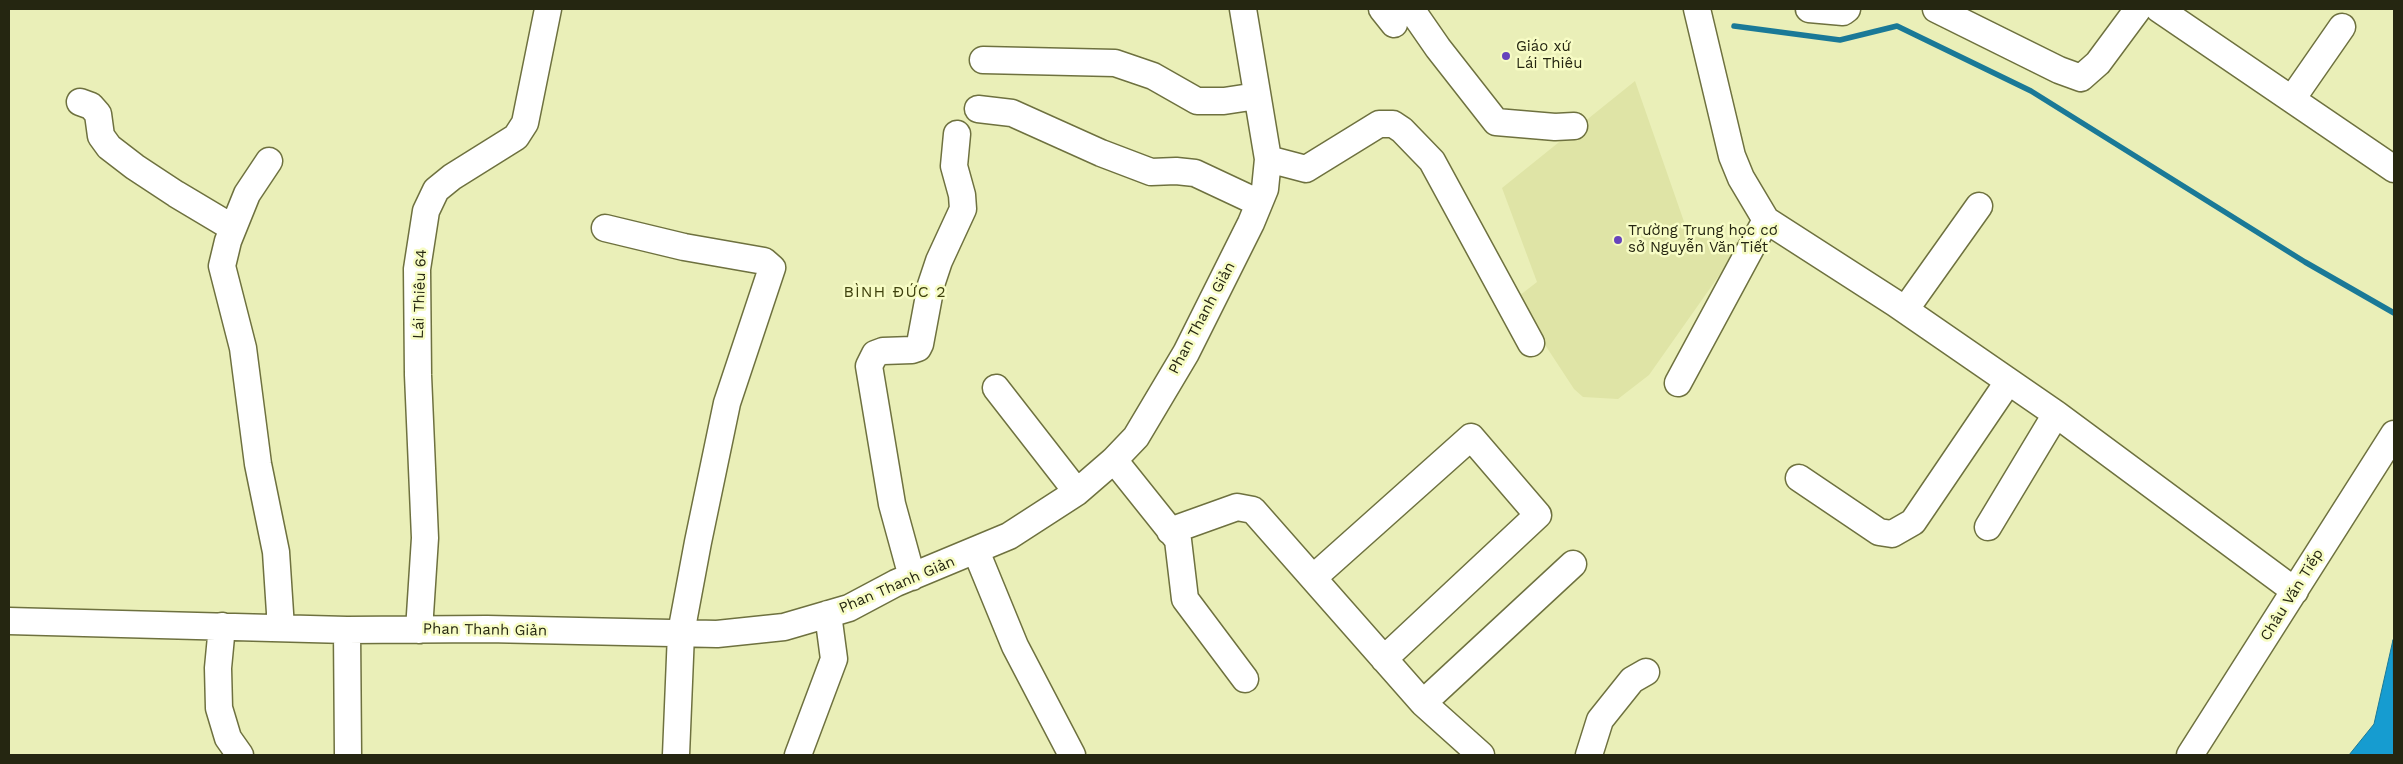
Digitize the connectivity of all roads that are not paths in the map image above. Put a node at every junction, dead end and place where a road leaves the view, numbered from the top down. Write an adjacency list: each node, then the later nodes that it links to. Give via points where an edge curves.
1 (548, 9): 48 (street, Lái Thiêu 64, via 525,123 516,137 436,190 426,211 417,269 425,538)
2 (1243, 9): 12 (street, Phan Thanh Giản)
3 (1697, 9): 23 (street, via 1732,156)
4 (1809, 9): 5 (street, via 1843,12)
5 (1847, 9)
6 (1936, 9): 7 (street, via 2081,78 2098,63)
7 (2138, 9)
8 (2159, 9): 13 (street)
9 (1396, 14): 16 (street, via 1438,48 1496,122)
10 (2342, 27): 13 (street)
11 (983, 60): 12 (street, via 1115,63 1153,76 1198,100 1224,101)
12 (1258, 96): 18 (street, Phan Thanh Giản)
13 (2292, 100): 20 (street)
14 (80, 102): 24 (street, via 91,106 98,114 101,136 109,147 168,189)
15 (978, 109): 21 (street, via 1012,113 1151,172 1195,173)
16 (1574, 126)
17 (957, 134): 40 (street, via 954,166 963,209 939,261 920,344 912,350 875,354 869,366 892,504)
18 (1268, 159): 21 (street, Phan Thanh Giản, via 1265,190); 27 (street, via 1306,169 1379,124 1393,124 1402,130 1432,161)
19 (269, 161): 24 (street, via 247,194)
20 (2394, 169)
21 (1259, 203): 33 (street, Phan Thanh Giản, via 1186,353 1136,437)
22 (1979, 206): 26 (street)
23 (1766, 220): 26 (street); 29 (street)
24 (233, 228): 46 (street, via 222,266 243,348 258,464 276,552)
25 (605, 228): 49 (street, via 684,247 764,261 772,268 727,403)
26 (1905, 310): 28 (street)
27 (1531, 343)
28 (2008, 382): 31 (street); 34 (street, via 1913,522 1892,534 1879,532)
29 (1678, 383)
30 (996, 388): 35 (street)
31 (2056, 414): 36 (street); 42 (street)
32 (2394, 434): 42 (street, Châu Văn Tiếp)
33 (1114, 460): 35 (street, Phan Thanh Giản); 37 (street)
34 (1799, 478)
35 (1077, 492): 38 (street, Phan Thanh Giản, via 1009,536)
36 (1988, 527)
37 (1170, 531): 41 (street, via 1238,507 1254,510); 52 (street, via 1178,540 1185,598)
38 (976, 552): 40 (street, Phan Thanh Giản); 58 (street, via 1015,646)
39 (1573, 564): 53 (street)
40 (912, 577): 43 (street, Phan Thanh Giản, via 849,608)
41 (1313, 578): 50 (street); 50 (street, via 1471,437 1538,515)
42 (2295, 591): 61 (street, Châu Văn Tiếp)
43 (828, 614): 49 (street, Phan Thanh Giản, via 784,627 717,634); 57 (street, via 834,659)
44 (9, 621): 45 (street, Phan Thanh Giản)
45 (222, 626): 46 (street, Phan Thanh Giản); 54 (street, via 219,708 228,738)
46 (281, 628): 47 (street, Phan Thanh Giản)
47 (347, 630): 48 (street, Phan Thanh Giản); 55 (street)
48 (419, 630): 49 (street, Phan Thanh Giản)
49 (681, 633): 56 (street)
50 (1384, 658): 53 (street)
51 (1646, 672): 60 (street, via 1632,680 1600,720)
52 (1245, 679)
53 (1422, 703): 59 (street)
54 (240, 755)
55 (348, 755)
56 (676, 755)
57 (798, 755)
58 (1072, 755)
59 (1481, 755)
60 (1589, 755)
61 (2190, 755)

